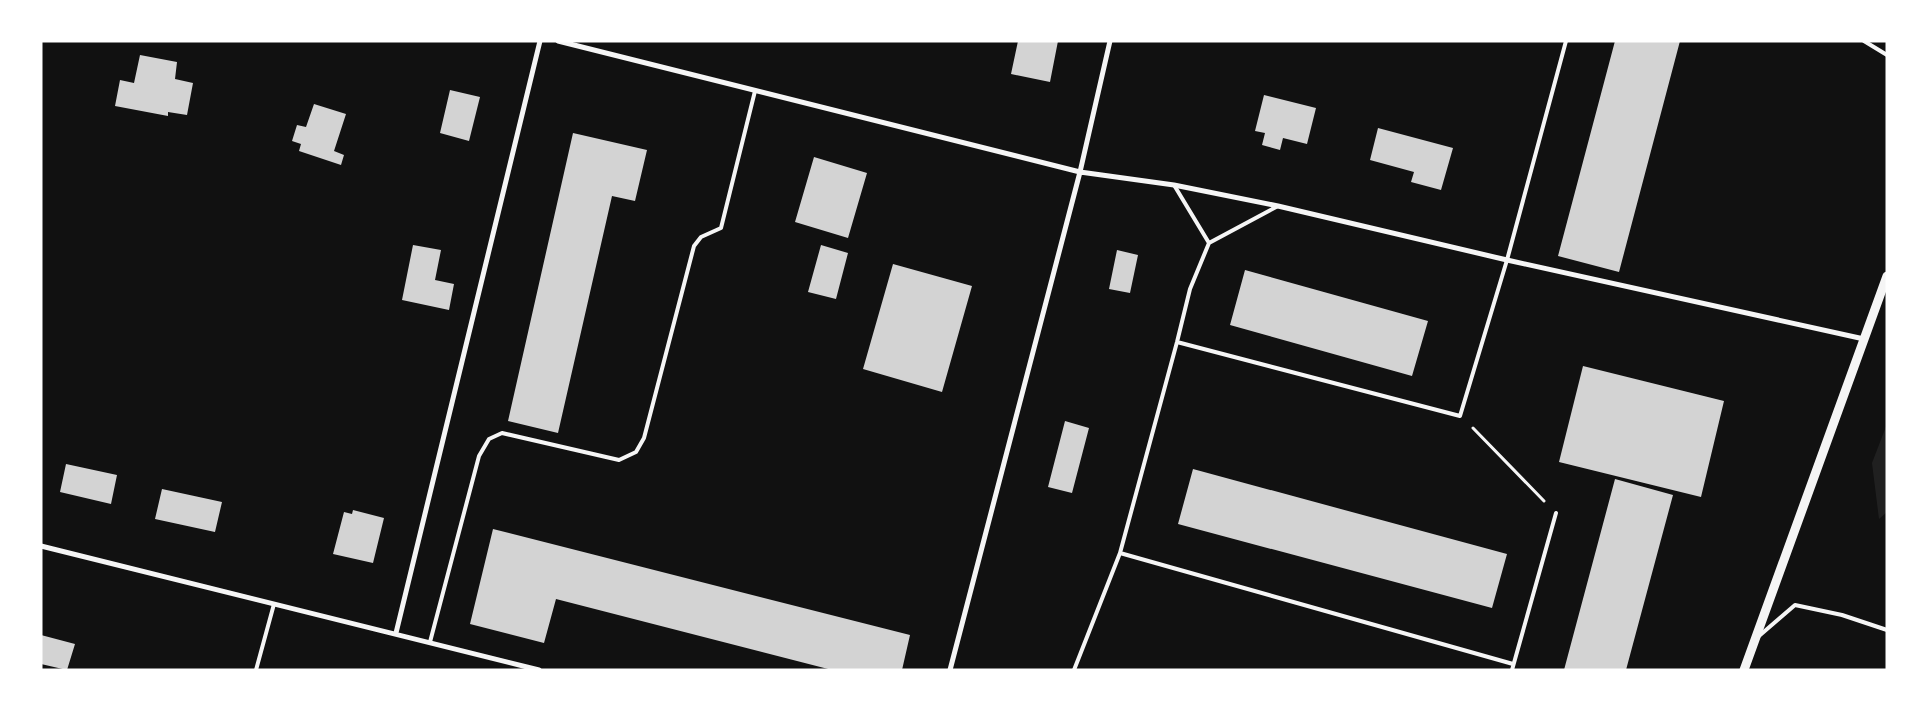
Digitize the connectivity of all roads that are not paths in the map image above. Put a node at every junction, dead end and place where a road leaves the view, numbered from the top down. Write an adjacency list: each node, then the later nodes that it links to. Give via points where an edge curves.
1 (540, 41): 21 (street)
2 (558, 41): 7 (street)
3 (1110, 41): 8 (street)
4 (1566, 41): 12 (lane)
5 (1864, 41): 6 (lane)
6 (1887, 55)
7 (754, 91): 8 (street); 23 (lane, via 721,228 701,237 694,246 644,438 636,452 619,460 502,433 489,438 479,456)
8 (1080, 172): 9 (street); 28 (street)
9 (1174, 185): 10 (street); 11 (lane)
10 (1278, 206): 11 (lane); 12 (street)
11 (1209, 243): 15 (lane, via 1190,289)
12 (1507, 260): 14 (street); 15 (lane, via 1460,416)
13 (1887, 276): 14 (street)
14 (1864, 340): 22 (street)
15 (1177, 342): 18 (lane)
16 (1556, 514): 24 (lane)
17 (41, 546): 19 (street)
18 (1120, 553): 24 (lane); 29 (lane)
19 (274, 604): 21 (street); 26 (lane)
20 (1887, 630): 22 (lane, via 1842,615 1795,605)
21 (396, 633): 23 (street)
22 (1755, 640): 31 (street)
23 (430, 642): 25 (street)
24 (1513, 664): 30 (lane)
25 (516, 667): 27 (street)
26 (256, 670)
27 (539, 670)
28 (950, 670)
29 (1074, 670)
30 (1512, 670)
31 (1744, 670)

